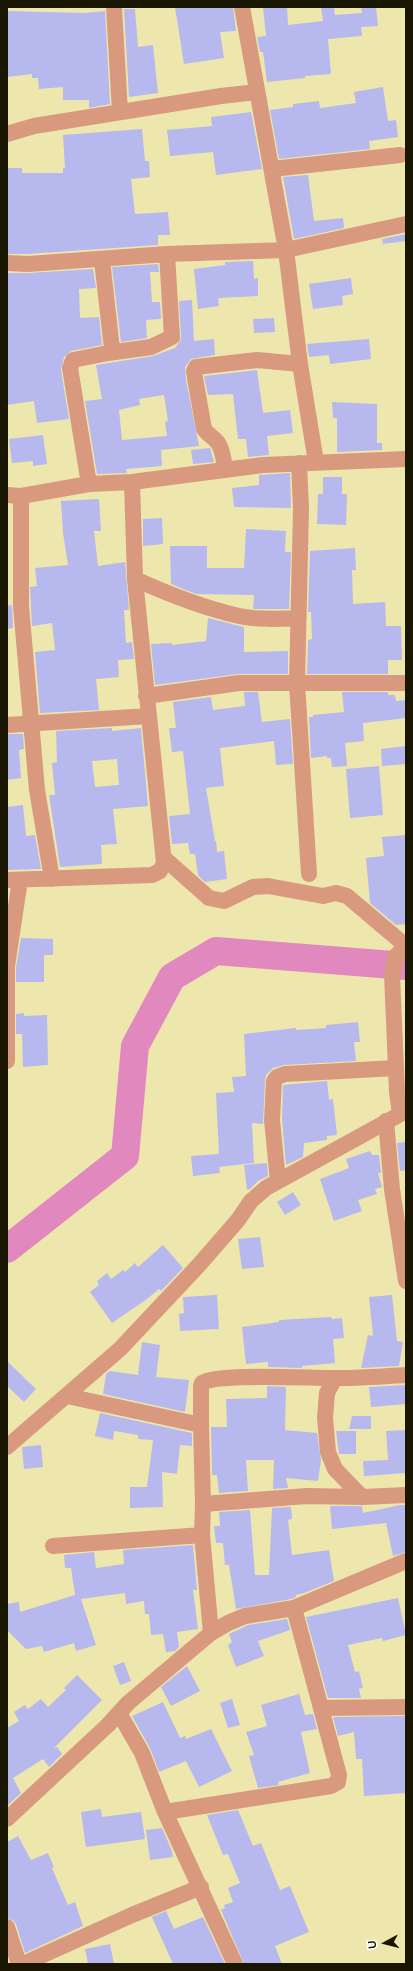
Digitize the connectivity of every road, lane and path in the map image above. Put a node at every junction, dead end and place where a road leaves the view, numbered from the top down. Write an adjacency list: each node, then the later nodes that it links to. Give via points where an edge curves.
1 (114, 7): 4 (street)
2 (242, 7): 3 (street)
3 (257, 92): 4 (street); 7 (street)
4 (120, 112): 5 (street, via 34,126)
5 (7, 134)
6 (400, 155): 7 (street)
7 (272, 169): 9 (street)
8 (406, 224): 9 (street)
9 (286, 250): 10 (street); 14 (street)
10 (167, 254): 11 (street); 13 (street, via 172,337 151,347)
11 (102, 260): 12 (street); 13 (street, via 113,342)
12 (7, 263)
13 (108, 353): 20 (street, via 77,359 70,363)
14 (300, 364): 16 (street); 18 (street, via 257,360 196,367 194,371 204,429 218,443)
15 (406, 459): 16 (street)
16 (316, 462): 17 (street)
17 (299, 463): 18 (street); 23 (street, via 301,509)
18 (225, 469): 19 (street)
19 (132, 482): 20 (street); 22 (street)
20 (89, 484): 21 (street)
21 (14, 496): 28 (street, via 20,606)
22 (136, 579): 23 (street, via 164,592 240,616 268,619); 26 (street)
23 (298, 618): 24 (street)
24 (297, 683): 25 (street); 26 (street, via 238,683); 31 (street)
25 (406, 683)
26 (146, 696): 27 (street)
27 (149, 716): 28 (street); 30 (street)
28 (32, 723): 29 (street); 32 (street, via 37,790)
29 (7, 725)
30 (164, 858): 32 (street, via 160,871 152,875); 34 (street, via 209,898 224,902 253,886 268,886 323,896 336,893 347,896)
31 (309, 874)
32 (52, 879): 33 (street)
33 (14, 880): 35 (street, via 7,966)
34 (402, 950): 36 (street, via 392,975)
35 (7, 1061)
36 (396, 1068): 37 (street); 39 (street, via 285,1074 277,1077 274,1081 272,1120)
37 (401, 1108): 38 (street)
38 (386, 1121): 39 (street); 40 (street, via 392,1189)
39 (278, 1181): 43 (street, via 251,1201 198,1266 120,1349)
40 (406, 1280)
41 (406, 1375): 42 (street)
42 (335, 1378): 44 (street, via 236,1377 207,1381 201,1386); 47 (street, via 327,1393 325,1418 328,1452 335,1469)
43 (67, 1396): 44 (street); 45 (street)
44 (201, 1425): 48 (street)
45 (7, 1447)
46 (406, 1495): 47 (street)
47 (362, 1497): 48 (street, via 307,1496)
48 (203, 1504): 49 (street)
49 (202, 1535): 50 (street); 53 (street)
50 (53, 1546)
51 (406, 1561): 52 (street)
52 (294, 1608): 53 (street, via 245,1616 228,1622); 55 (street)
53 (211, 1633): 56 (street)
54 (406, 1707): 55 (street)
55 (321, 1708): 57 (street, via 339,1775 336,1784)
56 (119, 1713): 57 (street, via 142,1753); 58 (street)
57 (165, 1812): 59 (street)
58 (7, 1819)
59 (201, 1887): 62 (street); 63 (street)
60 (7, 1927): 61 (street)
61 (19, 1964)
62 (23, 1964)
63 (235, 1964)

